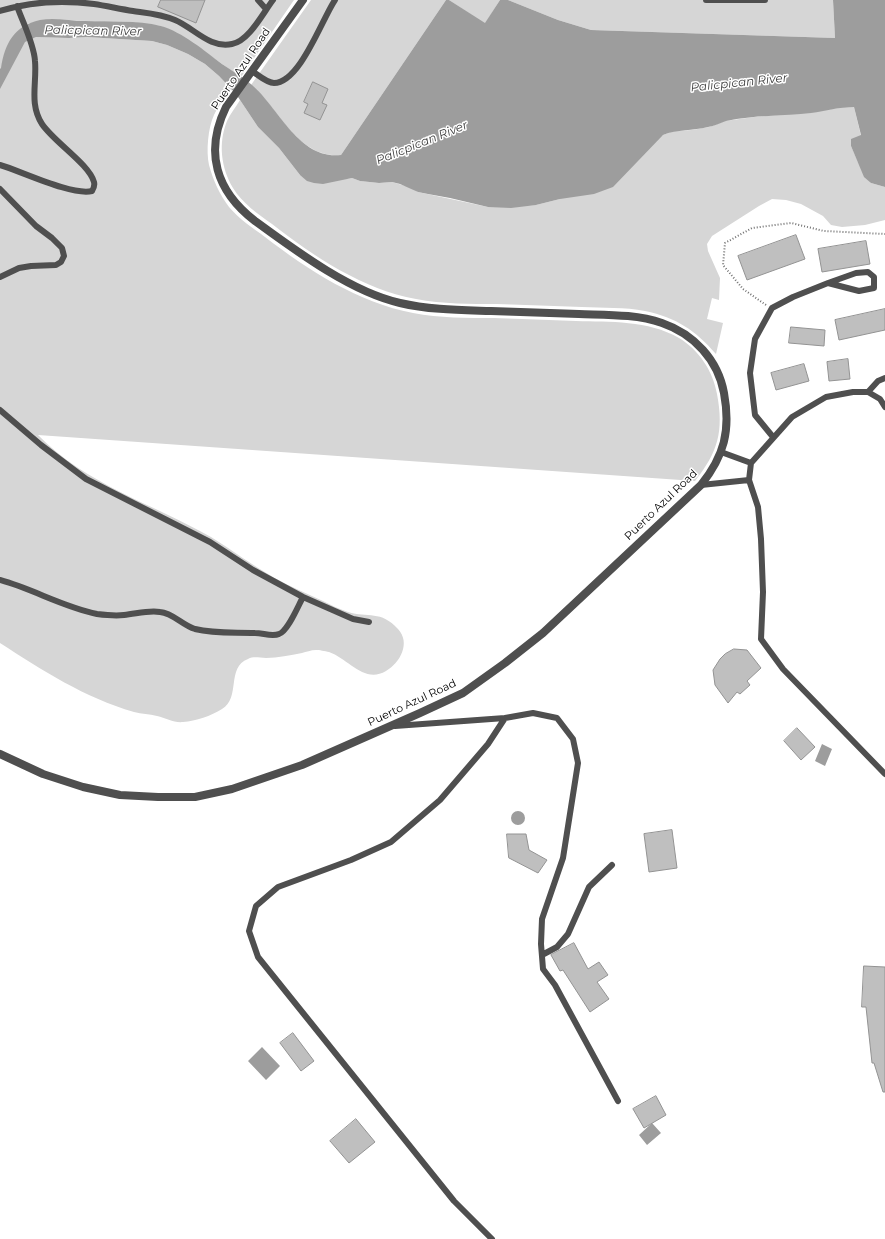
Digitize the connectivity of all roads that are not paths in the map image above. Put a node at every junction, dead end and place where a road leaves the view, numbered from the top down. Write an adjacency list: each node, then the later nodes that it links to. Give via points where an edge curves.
1 (258, 0): 8 (lane)
2 (273, 0): 8 (lane)
3 (303, 0): 10 (street, Puerto Azul Road)
4 (335, 0): 10 (lane, via 310,49 296,69 283,80 273,83)
5 (706, 0): 6 (lane)
6 (765, 0)
7 (17, 6): 8 (lane, via 66,2 154,14 175,20 209,41 226,45 239,42 245,37); 9 (lane); 11 (lane, via 35,60 34,98 38,118 52,136 85,168 95,183 94,188 82,192)
8 (266, 9)
9 (0, 11)
10 (251, 72): 20 (street, Puerto Azul Road, via 226,107 214,148 216,162 227,191 246,213 287,245 328,270 356,286 398,303 463,311 642,317 682,332 710,357 723,386 727,426)
11 (0, 165)
12 (0, 189): 13 (lane, via 62,248 64,256 56,266 19,268)
13 (0, 277)
14 (828, 283): 14 (lane, via 859,291 874,288 874,277 868,272 856,272); 19 (lane, via 772,308 755,339 750,373 755,415)
15 (885, 378): 16 (lane, via 878,381)
16 (868, 392): 17 (lane, via 880,399); 19 (lane, via 826,397 792,417)
17 (885, 407)
18 (0, 410): 25 (lane, via 86,479 210,542 253,570)
19 (773, 437): 21 (lane)
20 (721, 452): 21 (lane); 23 (street, Puerto Azul Road, via 709,475)
21 (751, 463): 22 (lane)
22 (750, 480): 23 (lane); 30 (lane, via 758,507 761,539 761,640 783,669)
23 (700, 485): 28 (street, Puerto Azul Road, via 543,633 505,663 463,693)
24 (0, 580): 25 (lane, via 98,614 160,612 195,629 216,632 277,635 284,632)
25 (303, 597): 26 (lane, via 353,619)
26 (369, 622)
27 (505, 718): 28 (lane); 32 (lane, via 533,713 557,718 573,739 578,763 563,858 542,919); 34 (lane, via 488,744 440,800 391,842 278,887 256,906 249,931 258,957 454,1201)
28 (391, 726): 29 (street, Puerto Azul Road, via 302,765 232,789 194,797 113,794 43,774)
29 (0, 754)
30 (885, 774)
31 (612, 865): 32 (lane, via 589,887 568,934 557,947)
32 (542, 955): 33 (lane, via 543,969 555,985)
33 (618, 1101)
34 (492, 1239)

